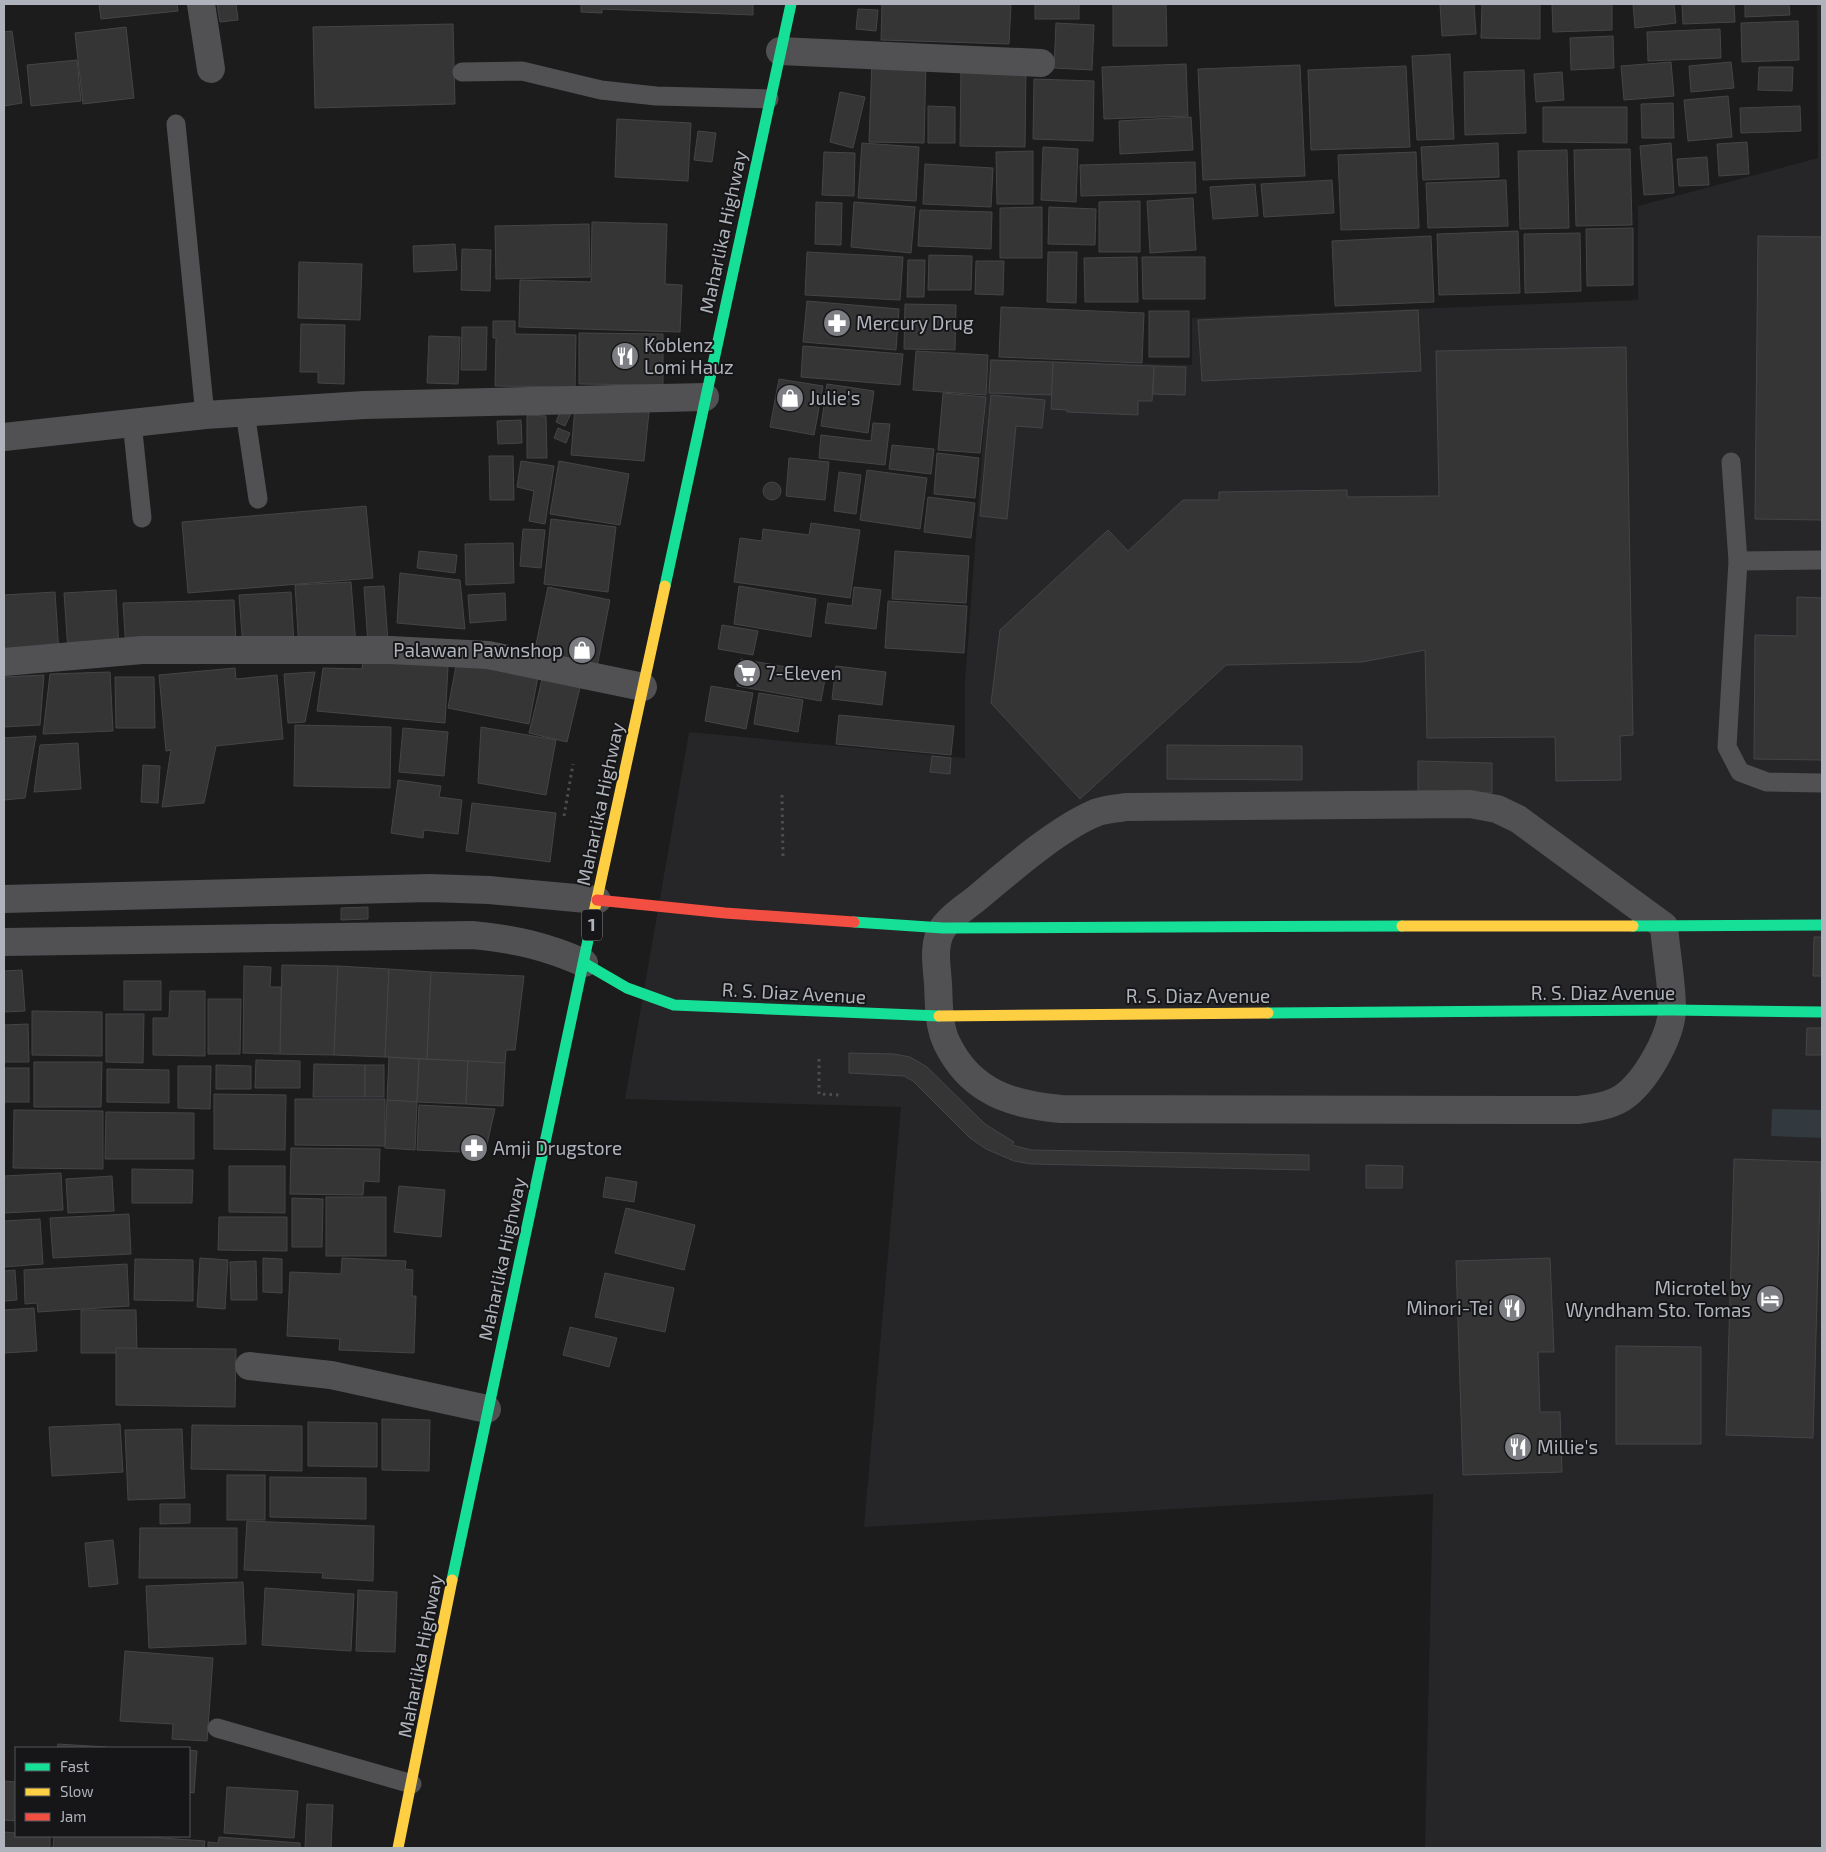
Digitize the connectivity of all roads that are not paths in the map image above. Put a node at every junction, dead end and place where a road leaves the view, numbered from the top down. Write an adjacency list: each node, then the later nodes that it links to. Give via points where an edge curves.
1 (201, 4): 5 (street)
2 (791, 4): 3 (main road, Maharlika Highway / 1)
3 (780, 50): 4 (street); 7 (main road, Maharlika Highway / 1)
4 (1041, 63)
5 (212, 69)
6 (462, 72): 7 (lane, via 522,72 601,90 656,96)
7 (769, 99): 9 (main road, Maharlika Highway / 1)
8 (176, 124): 11 (lane)
9 (705, 397): 10 (street, via 364,405); 20 (main road, Maharlika Highway / 1)
10 (245, 412): 11 (street); 15 (lane)
11 (205, 415): 12 (street)
12 (132, 422): 13 (street); 16 (lane)
13 (4, 437)
14 (1731, 462): 18 (lane)
15 (258, 499)
16 (142, 518)
17 (1822, 560): 18 (lane)
18 (1738, 561): 21 (lane, via 1727,747 1740,772 1767,782)
19 (4, 662): 20 (street, via 142,650 390,650 488,655)
20 (643, 687): 23 (main road, Maharlika Highway / 1)
21 (1822, 783)
22 (4, 899): 23 (street, via 430,888)
23 (597, 900): 26 (main road, via 725,913); 28 (main road, Maharlika Highway / 1)
24 (1822, 925): 25 (main road)
25 (1664, 926): 26 (main road); 26 (street, via 1518,819 1497,809 1460,804 1126,806 1094,813 1072,824 1026,858); 29 (street)
26 (943, 928): 31 (street, via 936,951)
27 (4, 942): 28 (street, via 472,935 545,947)
28 (584, 963): 31 (main road, R. S. Diaz Avenue, via 622,987 650,1000 674,1005); 33 (main road, Maharlika Highway / 1)
29 (1672, 1010): 30 (main road, R. S. Diaz Avenue); 31 (main road, R. S. Diaz Avenue); 31 (street, via 1667,1032 1654,1059 1639,1083 1622,1098 1600,1107 1544,1111 1036,1107 998,1097 974,1080 949,1049)
30 (1822, 1012)
31 (939, 1016)
32 (249, 1366): 33 (street, via 331,1375)
33 (487, 1410): 35 (main road, Maharlika Highway / 1)
34 (217, 1728): 35 (lane)
35 (412, 1784): 36 (main road, Maharlika Highway / 1)
36 (398, 1848)

